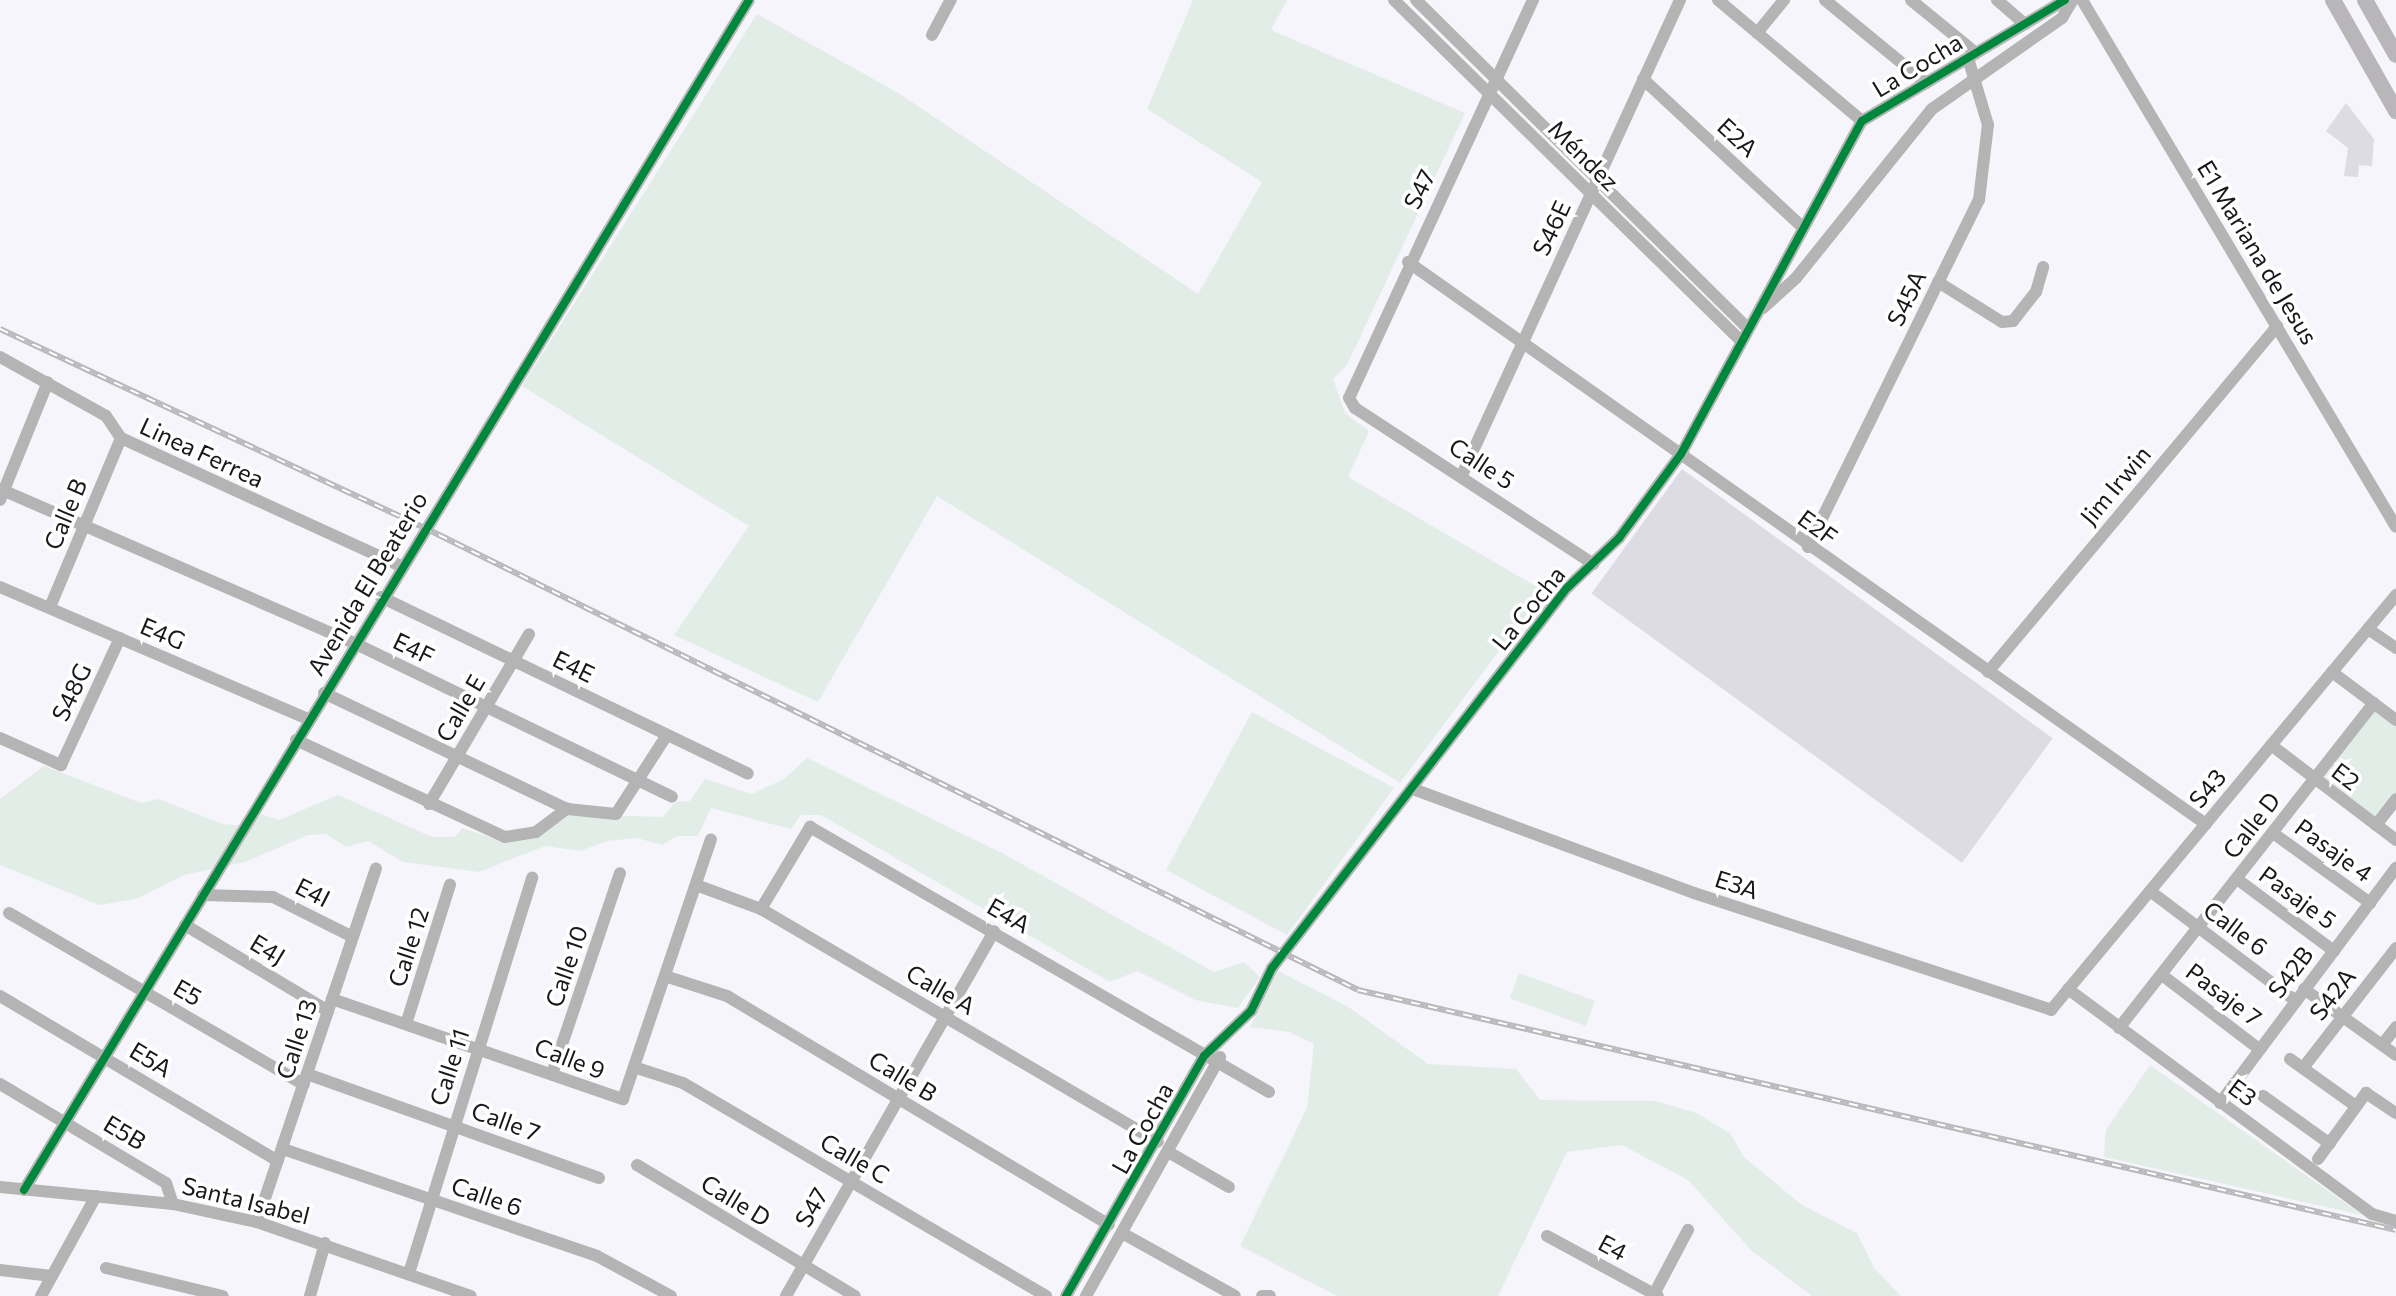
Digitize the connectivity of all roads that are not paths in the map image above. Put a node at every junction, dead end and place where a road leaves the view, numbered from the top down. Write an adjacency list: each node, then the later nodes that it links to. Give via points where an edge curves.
1 (749, 0): 51 (street, Avenida El Beaterio)
2 (951, 0): 19 (street)
3 (1416, 0): 23 (street, Méndez)
4 (1533, 0): 23 (street, S47)
5 (1680, 0): 24 (street, S46E)
6 (1718, 0): 18 (street)
7 (1784, 0): 18 (street)
8 (1825, 0): 25 (street)
9 (1911, 0): 20 (street)
10 (1997, 0): 17 (street)
11 (2065, 0): 17 (street, La Cocha)
12 (2073, 0): 22 (street, La Cocha, via 2062,18)
13 (2082, 0): 36 (street, E1 Mariana de Jesus)
14 (2333, 0): 27 (main road)
15 (2365, 0): 21 (main road)
16 (1401, 3): 26 (street, Méndez)
17 (2025, 24): 20 (street, La Cocha)
18 (1757, 33): 28 (street)
19 (932, 35)
20 (1972, 55): 22 (street, S45A); 25 (street, La Cocha)
21 (2396, 55)
22 (1978, 75): 34 (street, S45A, via 1988,125 1986,164 1979,200); 35 (street, La Cocha, via 1932,109 1796,278)
23 (1497, 78): 26 (street, S47); 29 (street, Méndez)
24 (1643, 79): 29 (street, S46E); 31 (street, E2A)
25 (1926, 83): 28 (street, La Cocha)
26 (1490, 93): 30 (street, Méndez); 32 (street, S47)
27 (2396, 111)
28 (1862, 121): 31 (street, La Cocha)
29 (1598, 179): 30 (street, S46E); 37 (street, Méndez)
30 (1591, 193): 38 (street, Méndez); 39 (street, S46E)
31 (1802, 227): 35 (street, La Cocha)
32 (1408, 262): 39 (street, E2F); 42 (street, S47)
33 (2043, 267): 34 (street, via 2036,292 2013,321 2002,322)
34 (1938, 282): 49 (street, S45A)
35 (1755, 316): 37 (street, La Cocha)
36 (2277, 326): 48 (street, E1 Mariana de Jesus); 62 (street, Jim Irwin)
37 (1748, 329): 38 (street, La Cocha)
38 (1741, 341): 44 (street, La Cocha)
39 (1523, 343): 44 (street, E2F); 45 (street, S46E)
40 (0, 357): 41 (street, Linea Ferrea)
41 (48, 382): 43 (street, Linea Ferrea, via 106,416); 46 (street)
42 (1349, 398): 45 (street, Calle 5, via 1355,408)
43 (121, 438): 47 (street, Calle B); 51 (street, Linea Ferrea)
44 (1681, 454): 49 (street, E2F); 50 (street, La Cocha)
45 (1462, 475): 50 (street, Calle 5)
46 (1, 493): 47 (street, E4F)
47 (84, 525): 55 (street, Calle B); 59 (street, E4F)
48 (2396, 527)
49 (1808, 547): 62 (street, E2F)
50 (1593, 564): 77 (street, La Cocha, via 1568,587)
51 (400, 566): 54 (street, Avenida El Beaterio)
52 (0, 587): 55 (street, E4G)
53 (2396, 595): 56 (street, S43)
54 (381, 597): 59 (street, Avenida El Beaterio); 61 (street, E4E)
55 (50, 607): 58 (street, E4G)
56 (2368, 629): 60 (street); 63 (street, S43)
57 (529, 634): 61 (street, Calle E)
58 (120, 638): 67 (street, E4G); 70 (street, S48G, via 61,765)
59 (354, 643): 64 (street, Avenida El Beaterio); 66 (street, E4F)
60 (2396, 648)
61 (513, 661): 66 (street, Calle E); 69 (street, E4E)
62 (1988, 672): 82 (street, E2F)
63 (2332, 672): 65 (street); 72 (street, S43)
64 (324, 693): 67 (street, Avenida El Beaterio); 73 (street)
65 (2374, 703): 68 (street); 75 (street, Calle D)
66 (486, 707): 73 (street, Calle E); 76 (street, E4F)
67 (308, 719): 71 (street, Avenida El Beaterio)
68 (2396, 720)
69 (667, 735): 74 (street, E4E); 76 (street)
70 (0, 738)
71 (296, 740): 80 (street); 95 (street, Avenida El Beaterio)
72 (2271, 745): 75 (street, E2); 82 (street, S43)
73 (457, 756): 80 (street, Calle E); 81 (street)
74 (748, 774)
75 (2314, 779): 83 (street, E2); 84 (street, Calle D)
76 (641, 782): 78 (street, E4F); 81 (street, via 616,814)
77 (1413, 789): 113 (street, E3A, via 1680,888); 119 (street, La Cocha, via 1266,977 1260,997)
78 (672, 797)
79 (2396, 799): 83 (street)
80 (429, 804): 81 (street, via 505,837 536,832)
81 (567, 809)
82 (2206, 824): 94 (street, S43)
83 (2376, 825): 86 (street, E2)
84 (2273, 833): 91 (street, Calle D); 96 (street, Pasaje 4)
85 (711, 839): 93 (street, Calle 9)
86 (2396, 840)
87 (2396, 868): 96 (street, S42B)
88 (376, 869): 102 (street, Calle 13)
89 (620, 873): 130 (street, Calle 10)
90 (532, 878): 121 (street, Calle 11)
91 (2237, 879): 100 (street, Calle D); 104 (street, Pasaje 5)
92 (450, 885): 116 (street, Calle 12)
93 (696, 885): 97 (street, Calle A); 106 (street, Calle 9)
94 (2150, 891): 100 (street, Calle 6); 107 (street, S43)
95 (203, 895): 99 (street, Avenida El Beaterio); 102 (street, E4I, via 273,897)
96 (2370, 903): 104 (street, S42B)
97 (761, 909): 101 (street, E4A, via 810,827); 115 (street, Calle A)
98 (9, 913): 109 (street, E5)
99 (185, 925): 109 (street, Avenida El Beaterio); 112 (street, E4J)
100 (2199, 928): 105 (street, Calle D); 111 (street, Calle 6)
101 (994, 931): 115 (street, S47); 124 (street, E4A)
102 (353, 937): 112 (street, Calle 13)
103 (2396, 948): 114 (street, S42A)
104 (2334, 951): 108 (street, S42B)
105 (2162, 975): 118 (street, Calle D); 122 (street, Pasaje 7)
106 (668, 977): 128 (street, Calle 9); 135 (street, Calle B, via 727,996)
107 (2068, 989): 113 (street, S43); 118 (street, E3)
108 (2304, 989): 111 (street, S42B); 114 (street)
109 (144, 992): 125 (street, Avenida El Beaterio); 131 (street, E5)
110 (0, 996): 125 (street, E5A)
111 (2296, 1001): 122 (street, S42B)
112 (330, 1005): 116 (street, Calle 9); 131 (street, Calle 13)
113 (2051, 1010)
114 (2343, 1017): 120 (street); 129 (street, S42A)
115 (948, 1019): 135 (street, S47); 141 (street, Calle A)
116 (407, 1021): 121 (street, Calle 9)
117 (2396, 1027): 120 (street)
118 (2119, 1028): 136 (street, E3)
119 (1224, 1042): 124 (street, La Cocha); 127 (street, La Cocha)
120 (2382, 1045): 123 (street)
121 (478, 1048): 130 (street, Calle 9); 140 (street, Calle 11)
122 (2259, 1049): 136 (street, S42B)
123 (2396, 1055)
124 (1204, 1056): 127 (street, E4A); 141 (street, La Cocha)
125 (105, 1057): 139 (street, Avenida El Beaterio); 144 (street, E5A)
126 (2290, 1059): 129 (street)
127 (1219, 1063): 133 (street, E4A); 143 (street, La Cocha)
128 (637, 1068): 130 (street, Calle 9, via 618,1100); 148 (street, Calle C, via 683,1083)
129 (2303, 1068): 137 (street)
130 (552, 1074)
131 (306, 1080): 140 (street, Calle 7); 144 (street, Calle 13)
132 (0, 1084): 139 (street, E5B)
133 (1269, 1092)
134 (2263, 1096): 142 (street)
135 (899, 1099): 148 (street, S47); 157 (street, Calle B)
136 (2220, 1103): 155 (street, E3, via 2372,1214)
137 (2356, 1106): 138 (street, via 2366,1093); 142 (street)
138 (2396, 1113)
139 (65, 1122): 151 (street, Avenida El Beaterio); 154 (street, E5B, via 166,1183)
140 (453, 1124): 147 (street, Calle 7); 153 (street, Calle 11)
141 (1158, 1142): 157 (street, La Cocha)
142 (2330, 1144): 145 (street)
143 (1170, 1153): 150 (street); 159 (street, La Cocha)
144 (280, 1155): 153 (street, Calle 6); 156 (street, Calle 13)
145 (2318, 1159)
146 (637, 1165): 162 (street, Calle D)
147 (599, 1178)
148 (850, 1181): 162 (street, S47); 175 (street, Calle C)
149 (0, 1187): 151 (street, Santa Isabel)
150 (1229, 1187)
151 (24, 1190): 152 (street, Santa Isabel)
152 (96, 1196): 154 (street, Santa Isabel); 166 (street)
153 (430, 1200): 165 (street, Calle 11); 172 (street, Calle 6, via 597,1256)
154 (173, 1204): 156 (street, Santa Isabel)
155 (2396, 1221)
156 (257, 1222): 161 (street, Santa Isabel)
157 (1109, 1225): 176 (street, La Cocha)
158 (1688, 1230): 167 (street)
159 (1122, 1233): 177 (street, La Cocha); 178 (street)
160 (1547, 1236): 167 (street, E4)
161 (325, 1243): 165 (street, Santa Isabel); 170 (street)
162 (803, 1265): 173 (street, S47); 174 (street, Calle D)
163 (106, 1268): 169 (street)
164 (0, 1270): 166 (street)
165 (410, 1270): 171 (street, Santa Isabel)
166 (52, 1276): 168 (street)
167 (1655, 1295)
168 (41, 1296)
169 (223, 1296)
170 (310, 1296)
171 (471, 1296)
172 (671, 1296)
173 (786, 1296)
174 (855, 1296)
175 (1046, 1296)
176 (1066, 1296)
177 (1086, 1296)
178 (1235, 1296)
179 (1262, 1296): 180 (street)
180 (1270, 1296)

